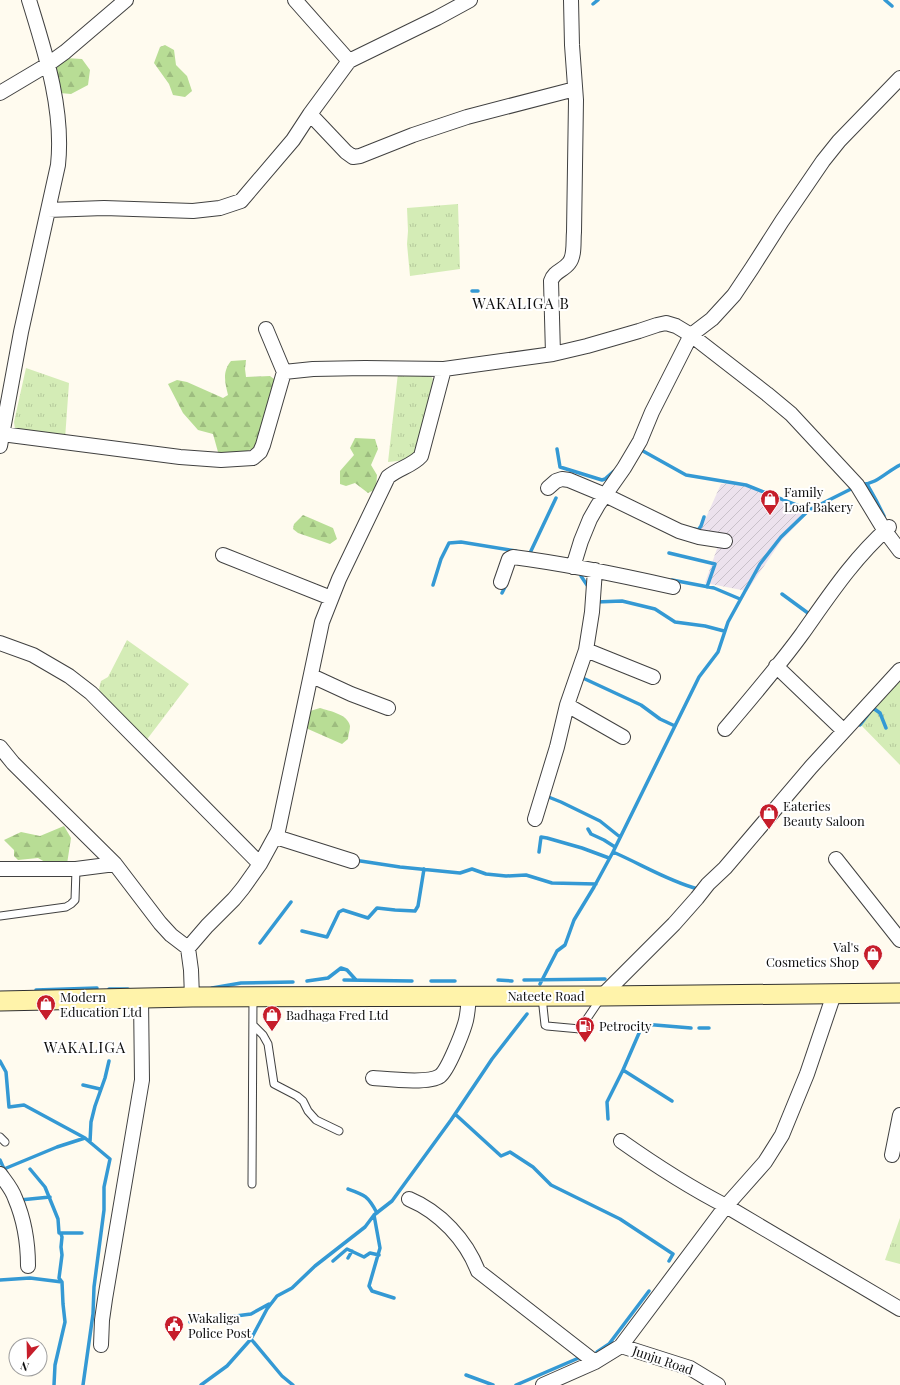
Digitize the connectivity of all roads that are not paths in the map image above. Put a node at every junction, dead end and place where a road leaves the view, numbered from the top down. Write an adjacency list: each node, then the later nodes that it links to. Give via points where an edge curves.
1 (29, 0): 7 (street)
2 (126, 0): 7 (street)
3 (295, 0): 6 (street)
4 (470, 0): 6 (street)
5 (571, 0): 9 (street)
6 (349, 61): 11 (street)
7 (47, 65): 10 (street); 12 (street, via 60,135 58,165)
8 (900, 78): 14 (street, via 823,161 734,295 712,319)
9 (575, 88): 11 (street, via 467,117 360,156 346,152); 15 (street, via 572,251 570,262 554,274 551,281)
10 (0, 93)
11 (310, 114): 12 (street, via 293,140 241,201 216,209 193,211 104,208)
12 (48, 210): 18 (street)
13 (266, 329): 17 (street)
14 (691, 335): 15 (street, via 666,323); 20 (street, via 640,441); 21 (street, via 791,414 859,488)
15 (553, 354): 16 (street)
16 (444, 369): 17 (street, via 365,368); 29 (street, via 421,456 411,465 388,477)
17 (284, 372): 18 (street, via 263,445 253,458 221,460)
18 (1, 440)
19 (548, 488): 20 (street, via 562,479)
20 (605, 495): 22 (street, via 684,532); 25 (street, via 590,519)
21 (887, 529): 23 (street); 32 (street, via 863,551)
22 (725, 541)
23 (900, 551)
24 (223, 555): 29 (street)
25 (573, 567): 26 (street); 27 (street, via 513,557 509,559)
26 (595, 570): 28 (street); 31 (street)
27 (501, 582)
28 (674, 587)
29 (331, 598): 34 (street, via 322,622)
30 (0, 643): 47 (street, via 33,655 69,676 91,693)
31 (586, 650): 35 (street); 36 (street)
32 (776, 666): 38 (street); 39 (street)
33 (900, 670): 39 (street)
34 (312, 676): 37 (street); 43 (street)
35 (652, 677)
36 (567, 705): 40 (street); 42 (street, via 565,730)
37 (388, 708)
38 (725, 729)
39 (844, 731): 57 (street, via 725,868)
40 (623, 737)
41 (0, 747): 46 (street)
42 (535, 819)
43 (276, 837): 45 (street); 47 (street)
44 (836, 859): 51 (street)
45 (352, 861)
46 (115, 864): 49 (street); 52 (street, via 160,922)
47 (260, 864): 52 (street, via 234,899)
48 (0, 869): 49 (street)
49 (76, 869): 50 (lane, via 75,900 71,904 66,907)
50 (0, 916)
51 (900, 940)
52 (188, 948): 58 (street)
53 (900, 993): 54 (main road, Nateete Road)
54 (834, 994): 57 (main road, Nateete Road); 71 (street, via 807,1074 782,1135 765,1162)
55 (469, 996): 56 (main road, Nateete Road); 59 (main road, Nateete Road); 63 (street, via 465,1024 446,1069 439,1077 422,1081)
56 (542, 996): 57 (main road, Nateete Road); 57 (lane, via 545,1025 580,1029)
57 (602, 996)
58 (192, 997): 59 (main road, Nateete Road); 60 (main road, Nateete Road)
59 (253, 997): 62 (lane)
60 (141, 998): 61 (main road, Nateete Road); 74 (street, via 142,1080 105,1299)
61 (0, 1001)
62 (253, 1025): 65 (lane, via 268,1044 274,1084 303,1102 316,1120); 69 (lane)
63 (373, 1078)
64 (900, 1115): 67 (street)
65 (339, 1131)
66 (621, 1141): 71 (street, via 691,1187)
67 (892, 1155)
68 (0, 1174): 72 (street, via 15,1196 20,1212 28,1248)
69 (252, 1184)
70 (409, 1199): 76 (street, via 440,1218 458,1236 473,1258 478,1271)
71 (726, 1206): 73 (street); 75 (street)
72 (28, 1266)
73 (900, 1309)
74 (102, 1344)
75 (621, 1346): 76 (street, Junju Road); 79 (street, Junju Road, via 690,1368)
76 (595, 1362): 77 (street, Junju Road)
77 (571, 1380): 78 (street, Junju Road)
78 (543, 1385)
79 (718, 1385)

